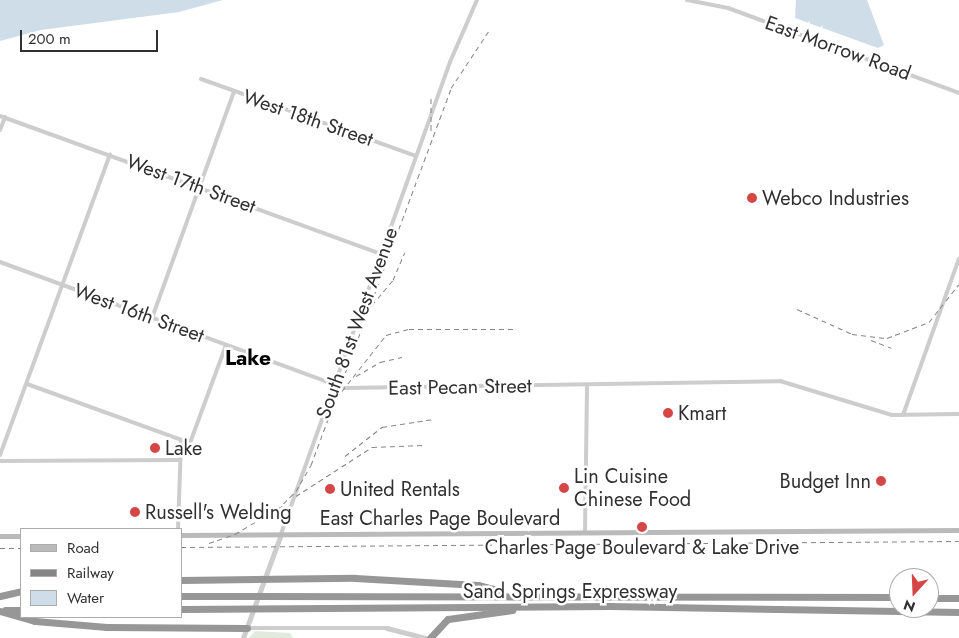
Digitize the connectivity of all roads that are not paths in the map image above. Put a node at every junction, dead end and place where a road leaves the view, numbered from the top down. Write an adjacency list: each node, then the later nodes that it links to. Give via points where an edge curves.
1 (477, 0): 9 (street, South 81st West Avenue)
2 (687, 0): 5 (street, East Morrow Road, via 728,8)
3 (200, 79): 4 (street, West 18th Street)
4 (234, 92): 9 (street, West 18th Street); 10 (street)
5 (959, 93)
6 (2, 117): 7 (street); 8 (street, West 17th Street)
7 (0, 130)
8 (110, 155): 10 (street, West 17th Street); 14 (street)
9 (416, 156): 11 (street, South 81st West Avenue)
10 (200, 188): 11 (street, West 17th Street); 15 (street)
11 (381, 254): 18 (street, South 81st West Avenue)
12 (959, 259): 21 (street)
13 (0, 262): 14 (street, West 16th Street)
14 (62, 285): 15 (street, West 16th Street); 17 (street)
15 (152, 318): 16 (street, West 16th Street)
16 (226, 345): 18 (street, West 16th Street); 22 (street, via 195,437 190,443)
17 (27, 384): 22 (street); 23 (street)
18 (335, 384): 19 (street, East Pecan Street, via 371,388); 29 (street, South 81st West Avenue)
19 (587, 385): 21 (street, East Pecan Street, via 780,381 892,415); 28 (street)
20 (959, 414): 21 (street, East Pecan Street)
21 (903, 415)
22 (180, 441): 24 (street)
23 (0, 455)
24 (179, 460): 25 (street); 26 (street)
25 (0, 462)
26 (178, 528)
27 (959, 530): 28 (main road, East Charles Page Boulevard)
28 (585, 532): 29 (main road, East Charles Page Boulevard)
29 (280, 534): 30 (main road, East Charles Page Boulevard); 33 (street, South 81st West Avenue)
30 (182, 535)
31 (0, 536): 32 (main road)
32 (20, 536)
33 (265, 579): 34 (highway); 36 (highway, via 396,580 478,585); 50 (street, South 81st West Avenue)
34 (182, 580)
35 (20, 591): 37 (highway)
36 (508, 594): 38 (highway, Sand Springs Expressway); 40 (highway, Sand Springs Expressway)
37 (0, 596): 39 (highway)
38 (182, 596)
39 (20, 597)
40 (889, 597)
41 (939, 598): 42 (highway)
42 (959, 598)
43 (530, 606): 44 (highway, Sand Springs Expressway); 47 (highway, Sand Springs Expressway); 53 (highway, via 448,619)
44 (182, 609)
45 (20, 610): 46 (highway)
46 (0, 611): 48 (highway)
47 (959, 612)
48 (20, 617)
49 (24, 618): 50 (highway, via 108,627)
50 (247, 628): 51 (street, South 81st West Avenue); 52 (street, via 387,628)
51 (243, 638)
52 (426, 638)
53 (430, 638)

